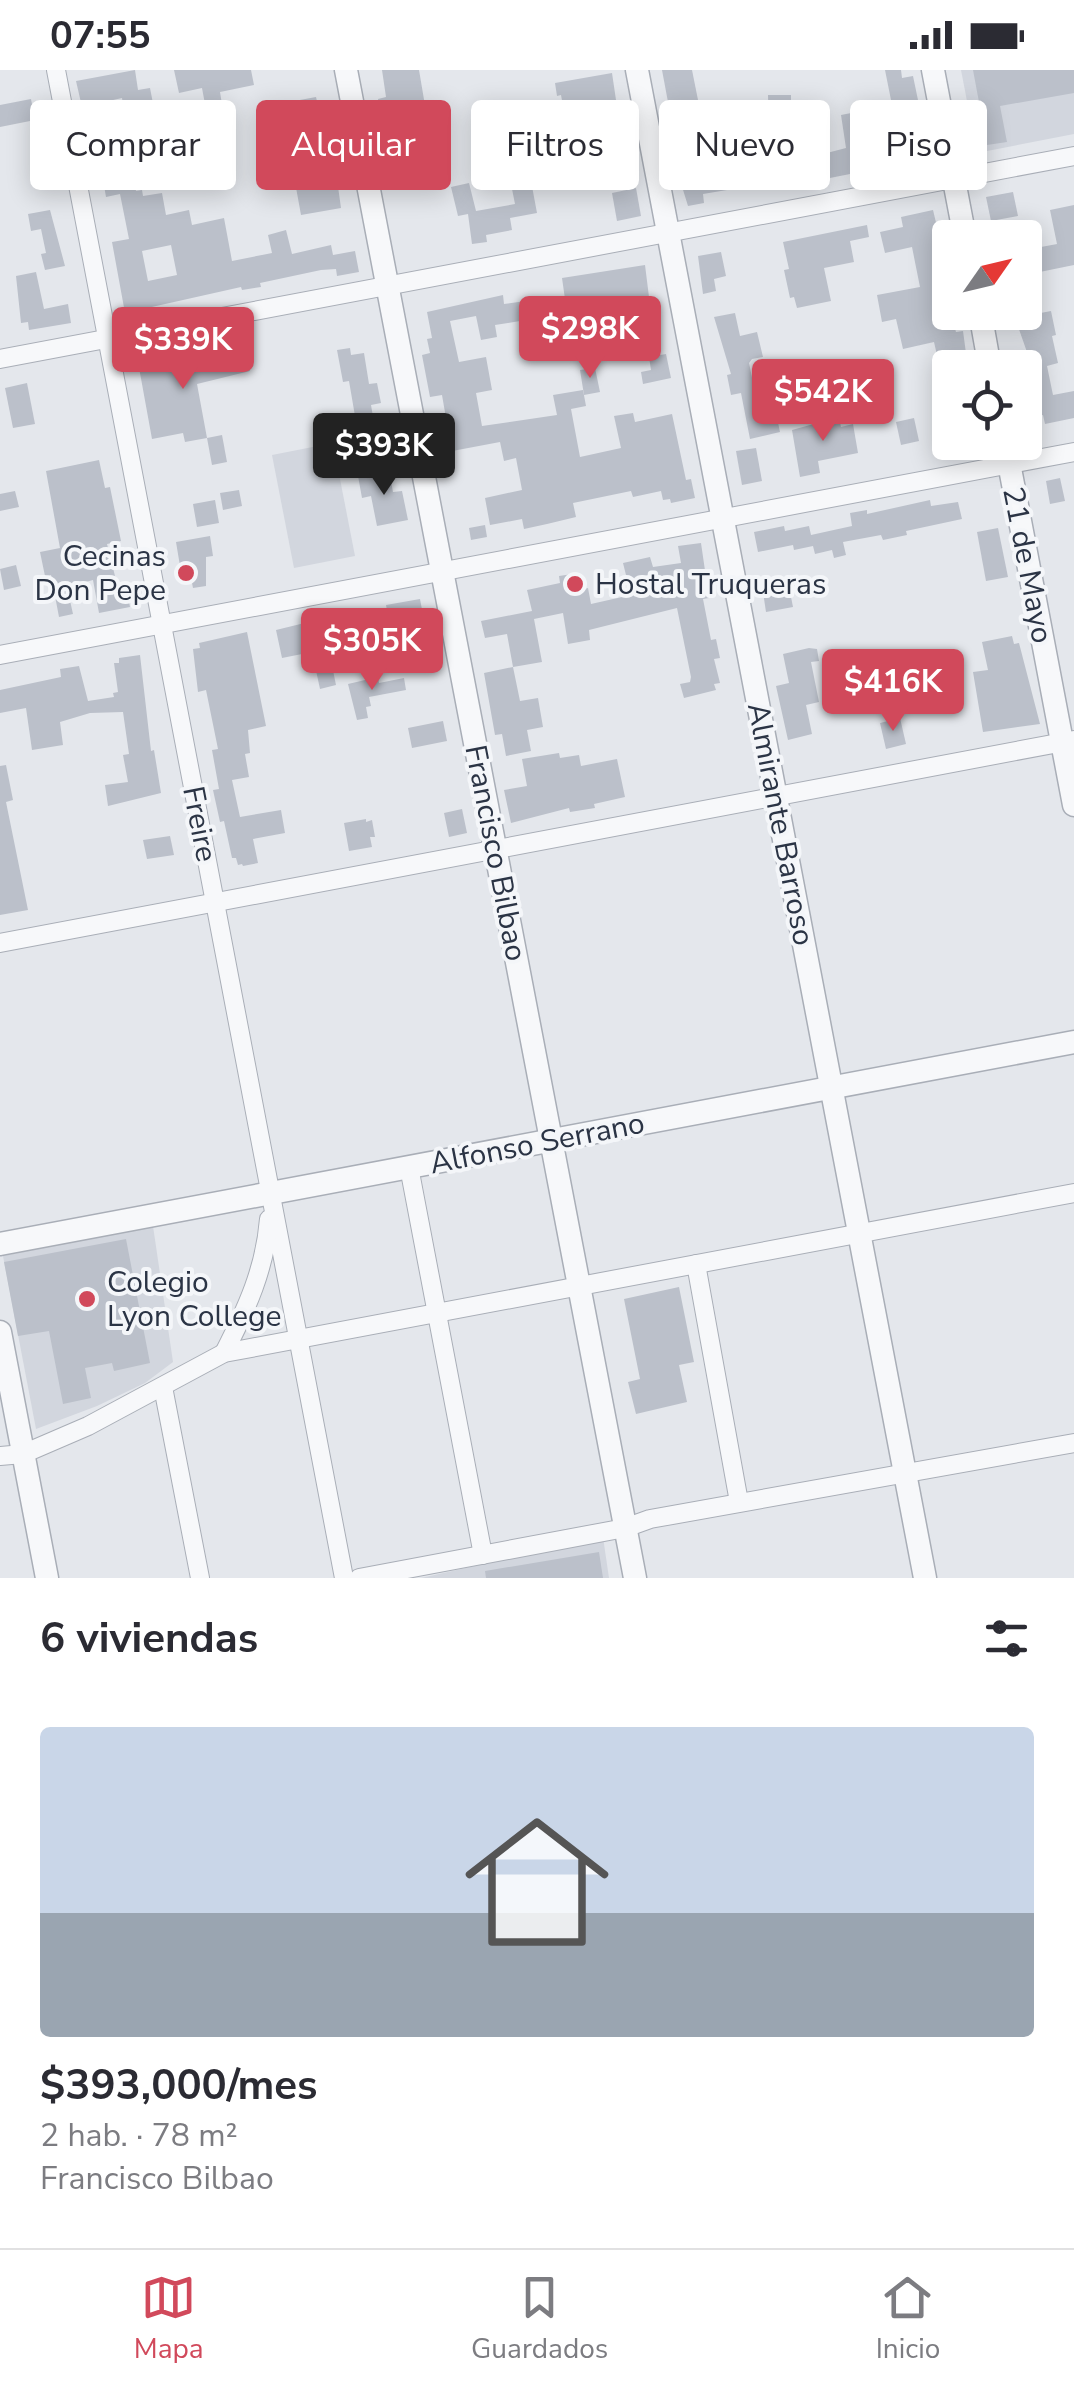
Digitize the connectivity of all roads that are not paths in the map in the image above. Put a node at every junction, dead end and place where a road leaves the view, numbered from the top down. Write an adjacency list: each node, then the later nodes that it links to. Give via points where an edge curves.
1 (56, 70): 13 (street, Freire)
2 (346, 70): 12 (street, Francisco Bilbao)
3 (637, 70): 11 (street, Almirante Barroso)
4 (934, 70): 5 (street)
5 (940, 100)
6 (1074, 156): 7 (street)
7 (987, 173)
8 (896, 190): 11 (street)
9 (956, 190): 10 (street)
10 (962, 220)
11 (668, 233): 12 (street); 19 (street, Almirante Barroso)
12 (388, 286): 13 (street); 20 (street, Francisco Bilbao)
13 (107, 339): 14 (street); 21 (street, Freire)
14 (0, 359)
15 (1074, 452): 16 (street)
16 (1042, 453)
17 (980, 460): 19 (street)
18 (1008, 460): 23 (street, 21 de Mayo)
19 (723, 518): 20 (street); 24 (street, Almirante Barroso)
20 (442, 571): 21 (street); 26 (street, Francisco Bilbao)
21 (162, 624): 22 (street); 27 (street, Freire)
22 (0, 655)
23 (1068, 741): 24 (street); 25 (street, 21 de Mayo)
24 (776, 796): 26 (street); 30 (street, Almirante Barroso)
25 (1074, 805)
26 (496, 849): 27 (street); 31 (street, Francisco Bilbao)
27 (215, 902): 28 (street); 33 (street, Freire)
28 (0, 943)
29 (1074, 1042): 30 (street, Alfonso Serrano)
30 (832, 1087): 31 (street, Alfonso Serrano); 35 (street, Almirante Barroso)
31 (551, 1140): 32 (street, Alfonso Serrano); 38 (street, Francisco Bilbao)
32 (409, 1167): 33 (street, Alfonso Serrano); 39 (street)
33 (270, 1193): 36 (street, Alfonso Serrano); 41 (street, Freire); 42 (street, via 266,1254)
34 (1074, 1193): 35 (street)
35 (860, 1233): 37 (street); 46 (street, Almirante Barroso)
36 (0, 1244)
37 (696, 1264): 38 (street); 47 (street)
38 (579, 1286): 39 (street); 48 (street, Francisco Bilbao)
39 (437, 1313): 41 (street); 49 (street)
40 (0, 1332): 45 (street)
41 (298, 1339): 42 (street); 52 (street, Freire)
42 (224, 1353): 43 (street)
43 (163, 1387): 45 (street); 51 (street)
44 (1074, 1443): 46 (street)
45 (12, 1455): 50 (street)
46 (906, 1475): 47 (street); 55 (street, Almirante Barroso)
47 (739, 1502): 48 (street)
48 (625, 1528): 49 (street); 54 (street, Francisco Bilbao)
49 (483, 1554): 53 (street)
50 (47, 1578)
51 (200, 1578)
52 (344, 1578)
53 (360, 1578)
54 (635, 1578)
55 (925, 1578)

